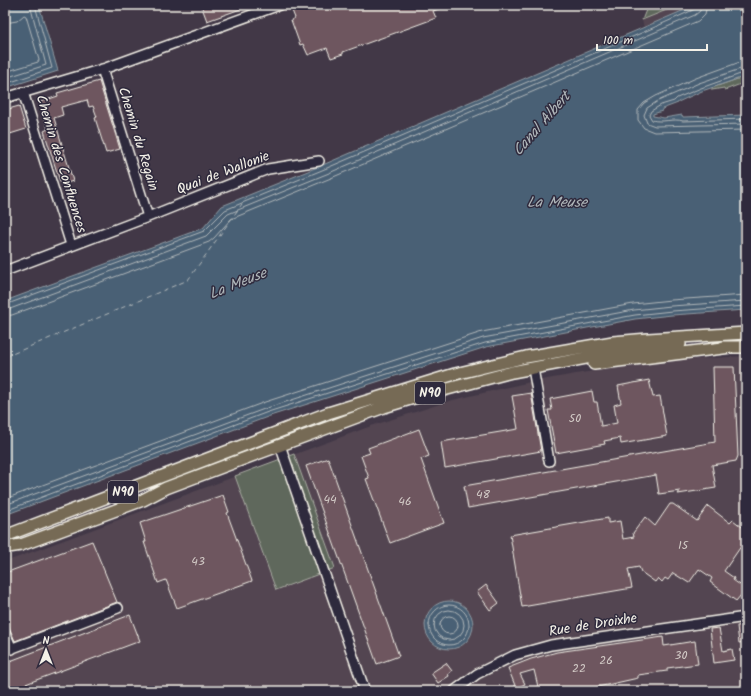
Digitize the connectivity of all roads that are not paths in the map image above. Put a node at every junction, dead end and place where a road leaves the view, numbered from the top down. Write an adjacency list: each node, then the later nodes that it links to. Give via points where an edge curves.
1 (280, 5): 2 (street)
2 (104, 68): 3 (street); 6 (street, Chemin du Regain)
3 (23, 92): 4 (street); 7 (street, Chemin des Confluences)
4 (5, 98)
5 (319, 161): 6 (street, Quai de Wallonie, via 268,169)
6 (148, 218): 7 (street, Quai de Wallonie)
7 (71, 245): 8 (street, Quai de Wallonie)
8 (5, 271)
9 (746, 327): 12 (main road, via 699,330)
10 (746, 333): 12 (main road, N90)
11 (746, 338): 15 (main road, N90)
12 (648, 339): 17 (main road, N90, via 584,346 514,360 443,377)
13 (730, 347): 14 (main road); 15 (main road, via 704,346); 16 (main road, via 623,359)
14 (746, 347)
15 (605, 354): 18 (main road, N90, via 463,384 384,408)
16 (534, 374): 18 (main road, via 436,398 332,432); 20 (street)
17 (351, 405): 19 (main road, via 283,434 279,437); 21 (main road, N90, via 240,446)
18 (312, 434): 19 (main road, N90)
19 (280, 446): 21 (main road, N90); 26 (street)
20 (549, 461)
21 (6, 544)
22 (118, 608): 25 (street)
23 (746, 617): 27 (street, Rue de Droixhe, via 551,645 515,655 477,674)
24 (5, 632): 25 (street)
25 (8, 650)
26 (365, 691)
27 (454, 691)

